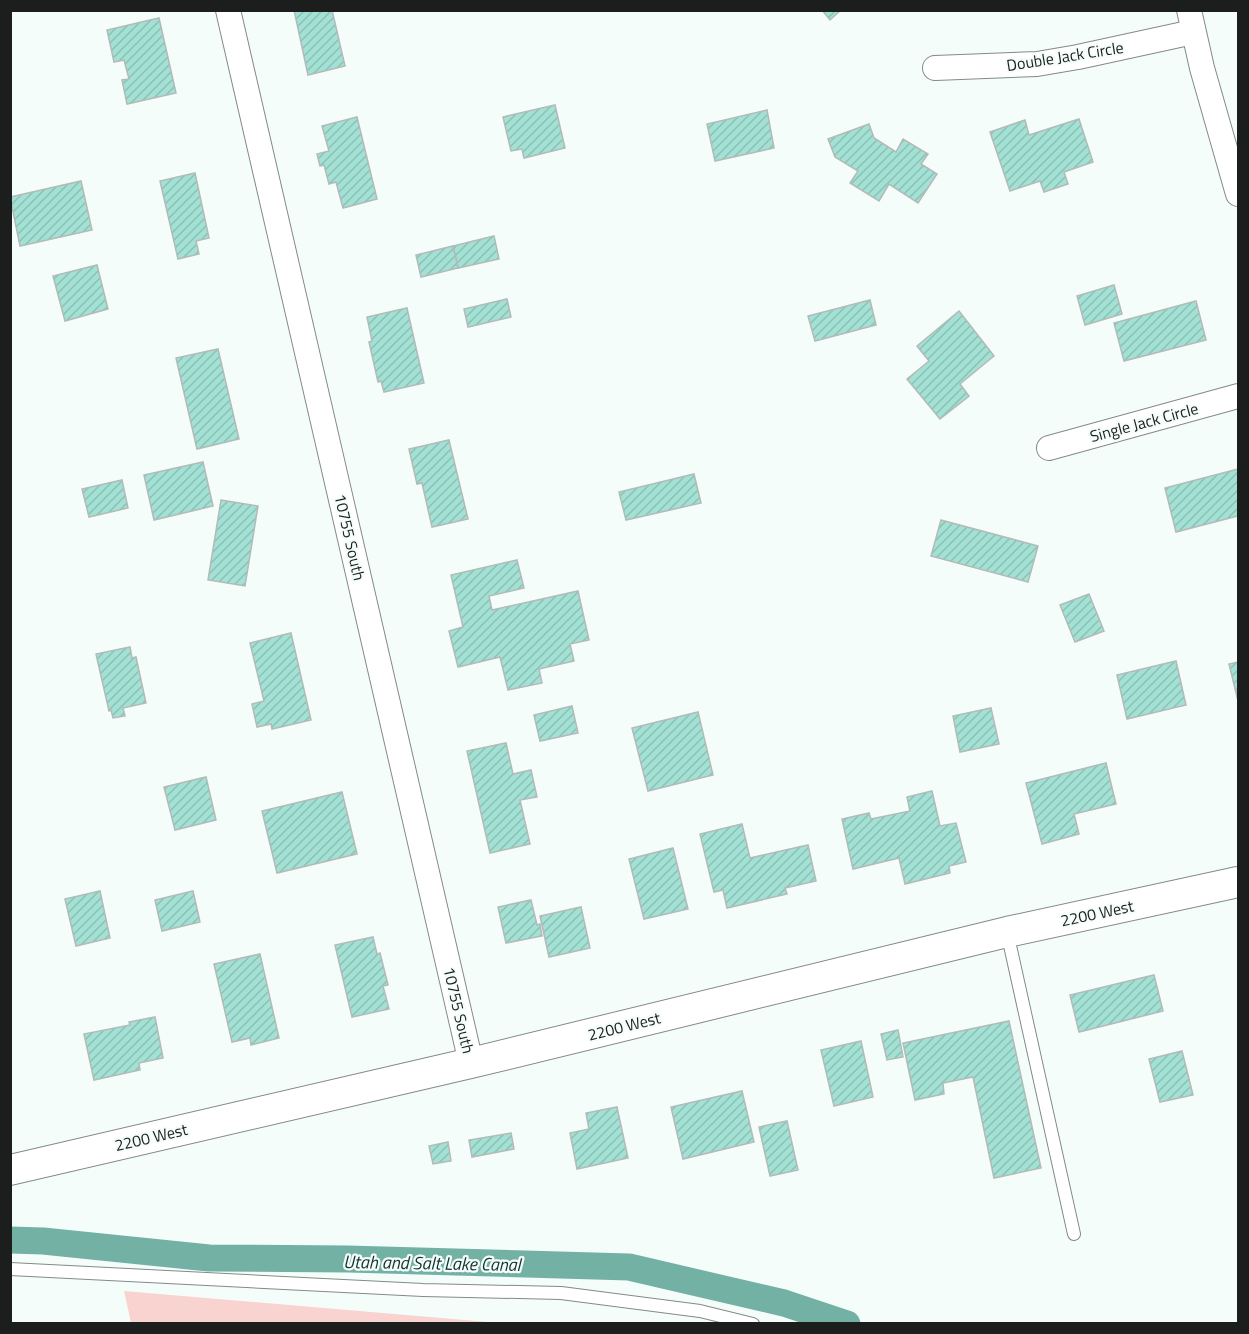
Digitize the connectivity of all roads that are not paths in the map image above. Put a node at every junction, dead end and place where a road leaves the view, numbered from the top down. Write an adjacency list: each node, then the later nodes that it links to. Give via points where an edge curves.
1 (228, 10): 9 (street, 10755 South)
2 (1191, 21): 3 (street, Double Jack Circle, via 1078,57 1037,64); 4 (street)
3 (935, 68)
4 (1239, 194)
5 (1239, 396): 6 (street, Single Jack Circle)
6 (1049, 448)
7 (1239, 882): 8 (street, 2200 West)
8 (1007, 932): 9 (street, 2200 West); 11 (lane)
9 (471, 1063): 10 (street, 2200 West)
10 (10, 1170)
11 (1074, 1234)
12 (10, 1269): 13 (lane, via 423,1290 561,1293)
13 (753, 1323)

